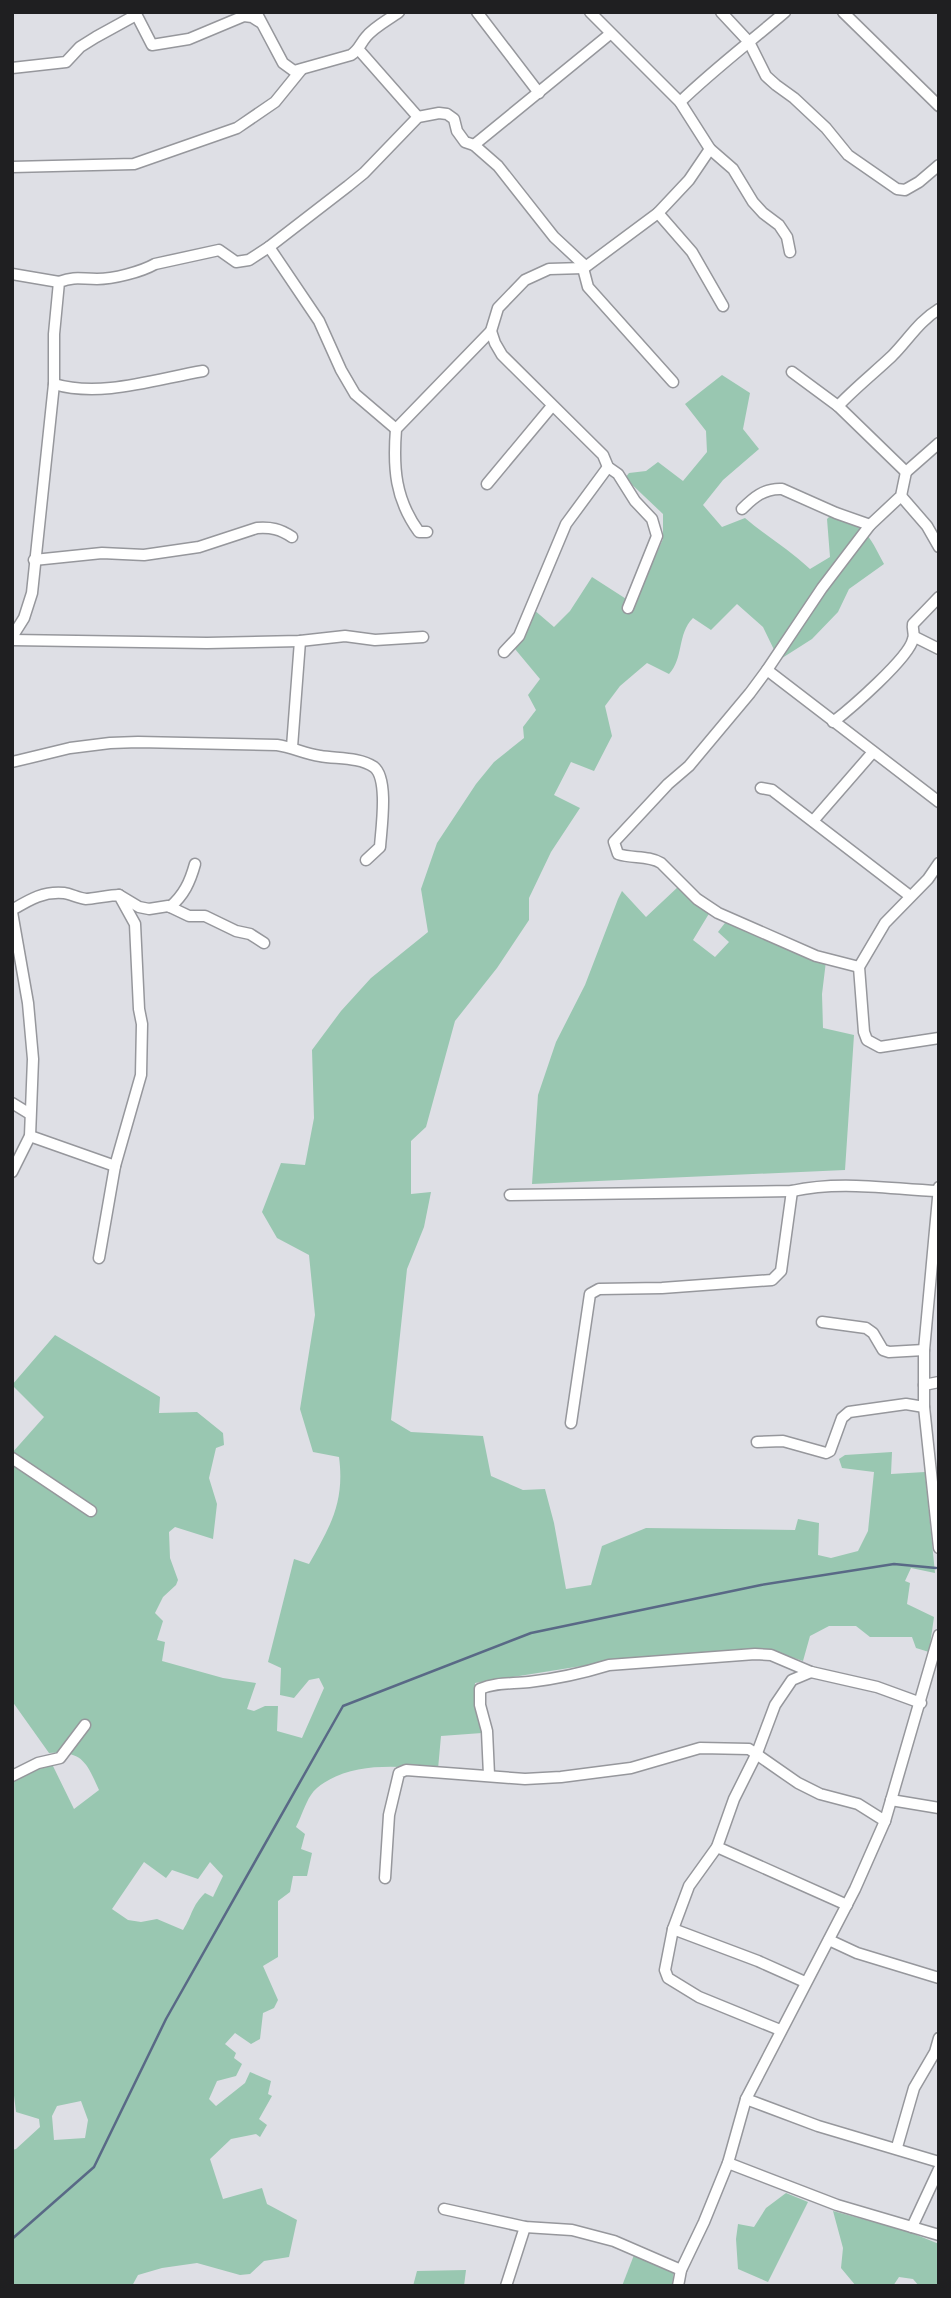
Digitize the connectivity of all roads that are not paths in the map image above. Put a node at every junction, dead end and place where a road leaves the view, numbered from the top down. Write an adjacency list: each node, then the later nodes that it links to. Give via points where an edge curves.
1 (399, 12): 11 (street, via 373,30)
2 (477, 12): 14 (street)
3 (590, 12): 9 (street)
4 (721, 12): 10 (street)
5 (785, 12): 10 (street)
6 (843, 12): 16 (street)
7 (136, 14): 8 (street, via 152,45 189,39 244,16); 12 (street, via 80,47 66,62)
8 (258, 17): 13 (street, via 283,63 294,71)
9 (610, 34): 14 (street); 15 (street)
10 (749, 43): 15 (street); 20 (street, via 766,76 818,120 848,155 897,189 919,183)
11 (359, 50): 13 (street); 17 (street)
12 (12, 68)
13 (302, 70): 21 (street, via 275,102 237,128 134,164)
14 (539, 93): 18 (street)
15 (680, 102): 19 (street)
16 (939, 106)
17 (418, 117): 18 (street, via 447,114 464,142); 23 (street, via 364,173)
18 (474, 145): 25 (street, via 498,166)
19 (710, 149): 22 (street); 24 (street, via 733,170 763,213 779,225)
20 (939, 165)
21 (12, 167)
22 (658, 213): 25 (street); 28 (street, via 692,252)
23 (270, 247): 27 (street, via 249,260 236,262 219,250 113,278 75,277); 37 (street, via 319,321 355,394)
24 (790, 252)
25 (584, 268): 30 (street, via 549,269 525,280 498,308); 33 (street, via 588,287)
26 (12, 274): 27 (street)
27 (59, 282): 34 (street)
28 (723, 306)
29 (939, 309): 35 (street)
30 (491, 331): 36 (street, via 502,355); 37 (street)
31 (203, 371): 34 (street, via 83,390)
32 (792, 372): 35 (street)
33 (673, 382)
34 (54, 384): 48 (street)
35 (838, 405): 40 (street)
36 (552, 406): 39 (street, via 603,455); 41 (street)
37 (396, 429): 45 (street, via 393,463 400,497 419,532)
38 (939, 443): 40 (street)
39 (608, 467): 50 (street, via 652,519 657,536); 56 (street, via 566,524 519,636)
40 (906, 472): 42 (street)
41 (487, 484)
42 (901, 496): 44 (street); 47 (street)
43 (742, 509): 44 (street, via 756,495 775,488)
44 (870, 524): 57 (street)
45 (427, 532)
46 (292, 537): 48 (street, via 266,527 199,547 144,555 102,553)
47 (939, 547)
48 (34, 560): 53 (street, via 32,593)
49 (939, 597): 52 (street, via 912,624)
50 (628, 608)
51 (423, 637): 54 (street, via 375,640 345,636)
52 (915, 637): 55 (street); 58 (street, via 863,700)
53 (12, 638): 54 (street)
54 (300, 641): 59 (street)
55 (939, 649)
56 (504, 652)
57 (767, 670): 58 (street); 73 (street, via 690,766 617,836 615,848 627,857 654,859 718,913 816,956)
58 (833, 722): 60 (street)
59 (292, 747): 61 (street, via 128,742 70,748); 65 (street, via 374,768 382,778 380,848)
60 (873, 752): 63 (street); 64 (street)
61 (12, 762)
62 (761, 788): 64 (street, via 772,790)
63 (939, 802)
64 (813, 821): 69 (street)
65 (366, 860)
66 (939, 863): 69 (street)
67 (195, 864): 70 (street, via 180,898)
68 (119, 895): 70 (street, via 139,907); 71 (street, via 88,899 48,893); 78 (street, via 135,924 142,1024 141,1075)
69 (910, 896): 73 (street, via 885,923)
70 (170, 906): 72 (street)
71 (12, 911): 76 (street, via 33,1059)
72 (264, 943)
73 (859, 967): 74 (street, via 863,1024 872,1045)
74 (939, 1038)
75 (12, 1102): 76 (street)
76 (30, 1114): 77 (street)
77 (30, 1136): 78 (street); 79 (street)
78 (115, 1166): 83 (street)
79 (12, 1172)
80 (938, 1189): 81 (street, via 848,1184); 85 (street)
81 (792, 1191): 82 (street); 89 (street, via 781,1271 772,1280 599,1289 590,1294)
82 (510, 1195)
83 (99, 1258)
84 (822, 1322): 85 (street, via 866,1328 889,1352)
85 (924, 1350): 87 (street)
86 (939, 1382): 87 (street)
87 (924, 1385): 88 (street)
88 (924, 1407): 90 (street, via 906,1404 849,1412 826,1453 783,1441); 92 (street)
89 (570, 1423)
90 (757, 1442)
91 (12, 1458): 93 (street)
92 (936, 1486): 94 (street)
93 (91, 1511)
94 (939, 1548)
95 (939, 1635): 97 (street)
96 (811, 1672): 97 (street, via 877,1687); 99 (street, via 792,1680 775,1705); 100 (street, via 771,1655 755,1654 609,1665 530,1682 493,1684 480,1689)
97 (920, 1703): 102 (street)
98 (85, 1725): 101 (street, via 60,1758 38,1762)
99 (757, 1754): 100 (street, via 749,1749 700,1748 604,1773 525,1779); 104 (street, via 798,1783 858,1804); 105 (street)
100 (489, 1775): 106 (street, via 399,1773 388,1815)
101 (12, 1776)
102 (891, 1800): 103 (street); 104 (street)
103 (939, 1808)
104 (885, 1821): 107 (street)
105 (717, 1847): 107 (street); 108 (street, via 690,1886)
106 (385, 1878)
107 (847, 1905): 109 (street)
108 (673, 1929): 111 (street); 112 (street, via 665,1970 668,1978 699,1997)
109 (829, 1940): 110 (street); 111 (street)
110 (939, 1978)
111 (805, 1983): 112 (street)
112 (780, 2030): 114 (street)
113 (939, 2038): 115 (street, via 915,2088)
114 (746, 2099): 115 (street, via 818,2126); 117 (street)
115 (897, 2147): 116 (street)
116 (939, 2162)
117 (728, 2163): 121 (street, via 837,2205); 123 (street)
118 (939, 2169): 121 (street)
119 (443, 2209): 120 (street)
120 (525, 2227): 123 (street, via 614,2241); 124 (street)
121 (912, 2227): 122 (street)
122 (939, 2235)
123 (681, 2270): 125 (street)
124 (506, 2286)
125 (678, 2286)

